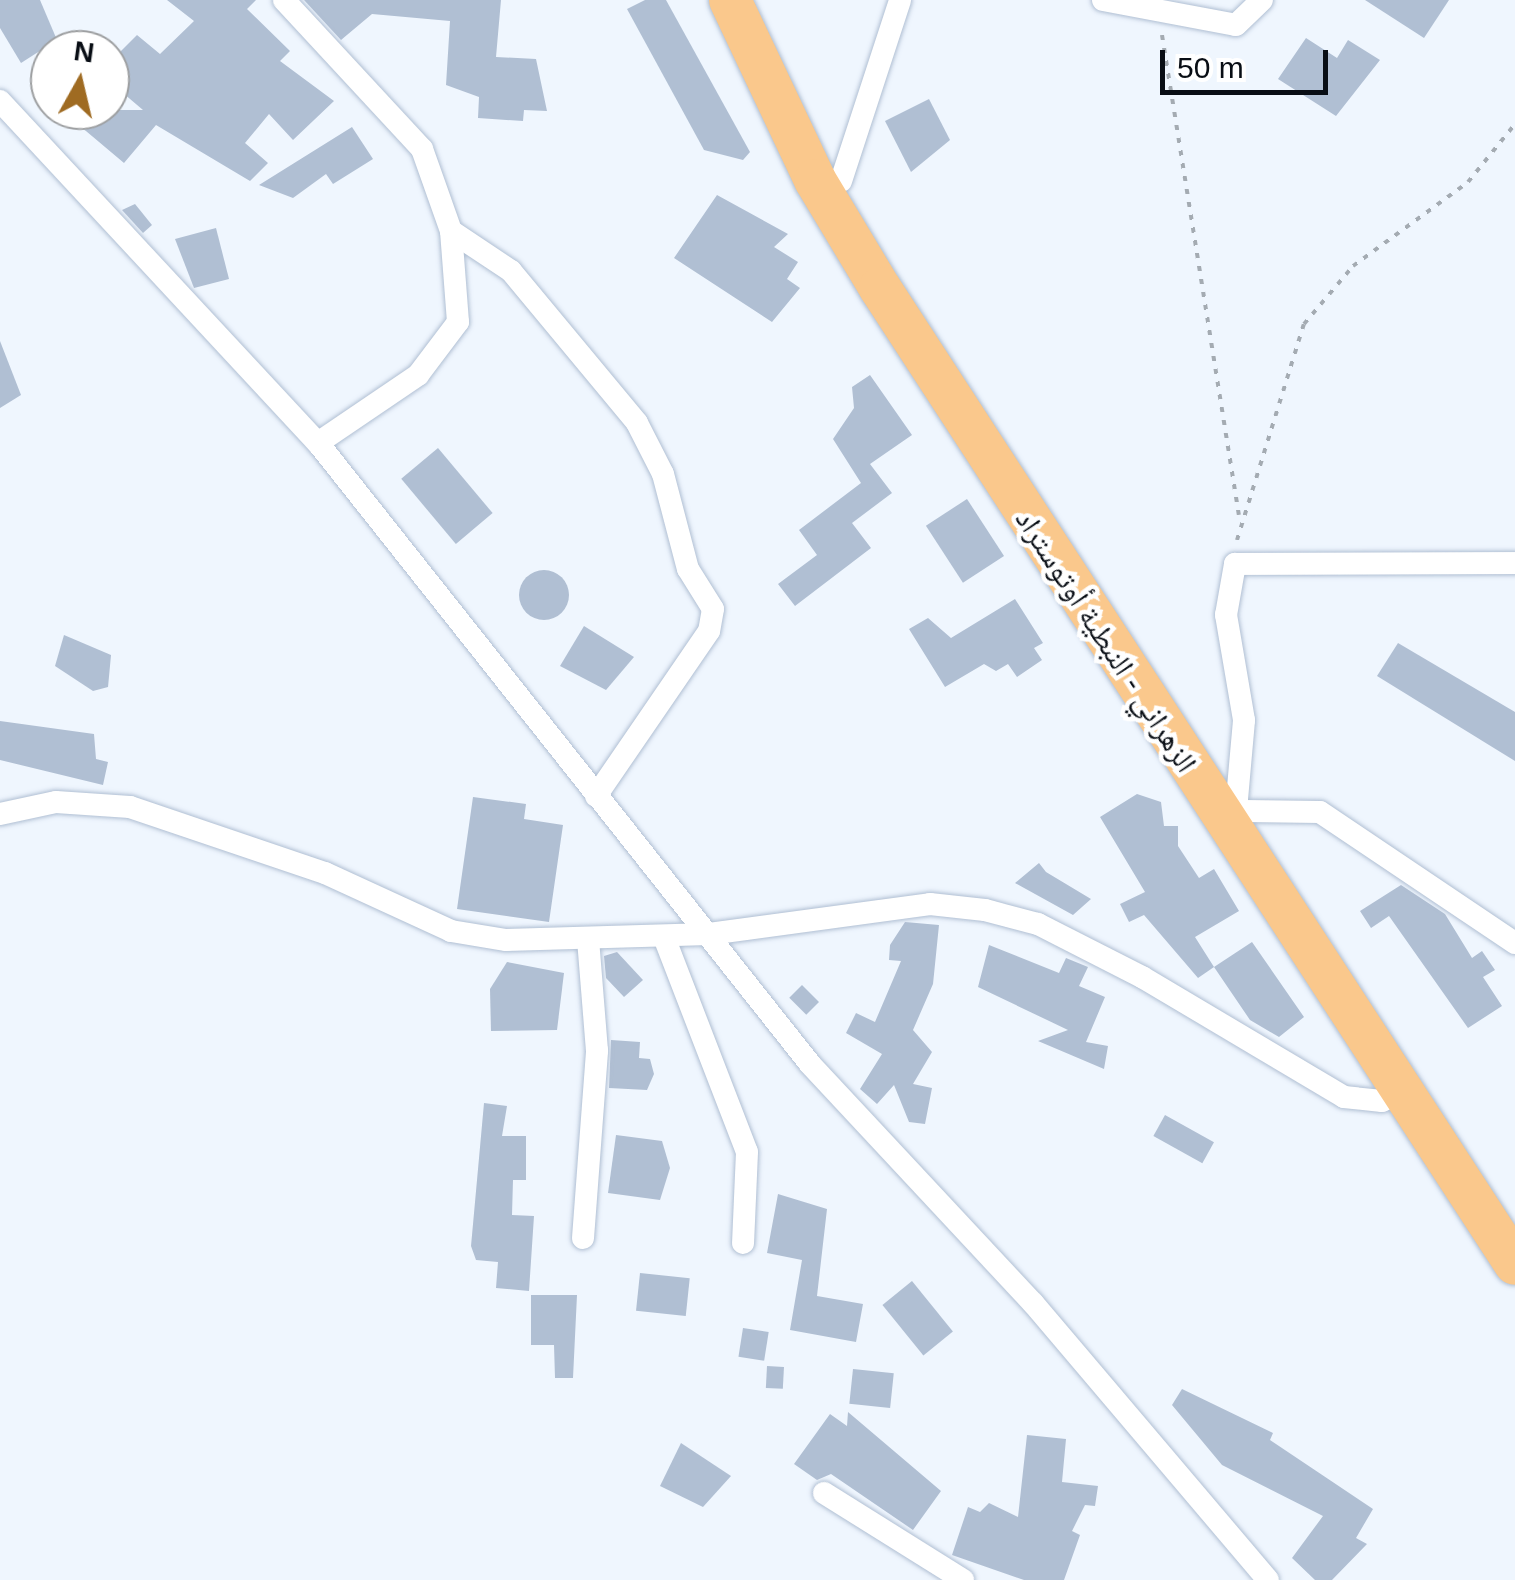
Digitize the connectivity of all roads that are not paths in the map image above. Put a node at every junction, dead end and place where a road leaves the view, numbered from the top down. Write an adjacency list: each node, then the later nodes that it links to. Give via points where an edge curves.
1 (284, 0): 9 (street, via 422,149)
2 (730, 0): 14 (highway, الزهراني - النبطية أوتوستراد, via 816,180 880,288)
3 (758, 0): 8 (highway, الزهراني - النبطية أوتوستراد)
4 (900, 0): 8 (street)
5 (1103, 0): 6 (street, via 1157,6 1204,25 1236,25)
6 (1262, 0)
7 (0, 100): 10 (street)
8 (841, 181): 14 (highway, الزهراني - النبطية أوتوستراد)
9 (451, 231): 10 (street, via 458,322 418,375); 12 (street, via 511,271 637,423 664,474 688,569 712,608 702,642)
10 (318, 443): 12 (street)
11 (1515, 562): 14 (street, via 1236,564 1226,615 1244,720)
12 (596, 796): 16 (street)
13 (0, 814): 18 (street, via 56,802 130,807 325,873 450,931)
14 (1246, 823): 15 (highway, الزهراني - النبطية أوتوستراد); 19 (street, via 1320,812)
15 (1296, 912): 20 (highway, الزهراني - النبطية أوتوستراد); 21 (highway, الزهراني - النبطية أوتوستراد)
16 (709, 934): 17 (street); 20 (street, via 930,904 985,910 1038,924 1125,968 1344,1096 1382,1101); 27 (street, via 810,1064 1021,1290)
17 (664, 937): 18 (street); 23 (street, via 747,1152)
18 (588, 938): 22 (street, via 597,1051)
19 (1515, 944)
20 (1401, 1092): 24 (highway, الزهراني - النبطية أوتوستراد)
21 (1515, 1211)
22 (583, 1238)
23 (743, 1243)
24 (1515, 1264)
25 (824, 1493): 26 (street)
26 (963, 1580)
27 (1268, 1580)

